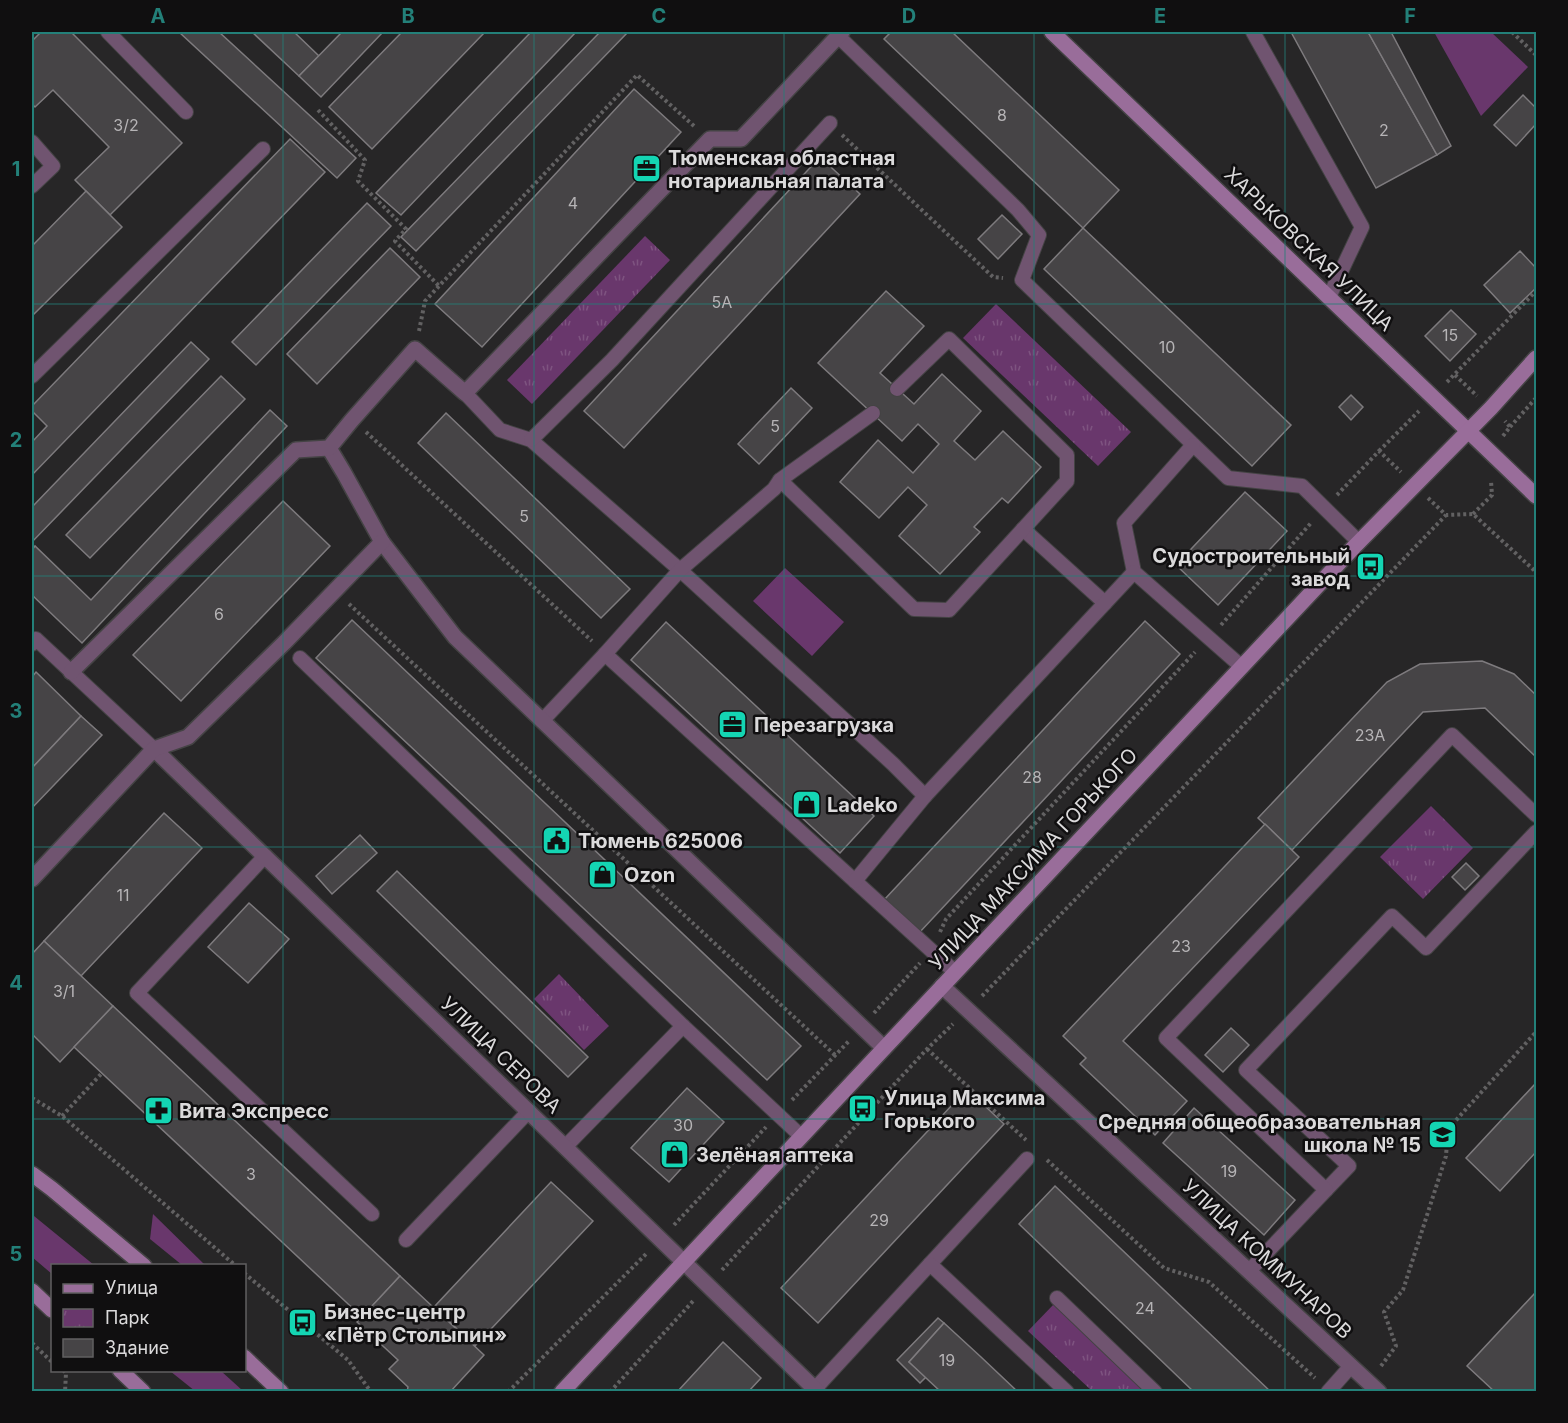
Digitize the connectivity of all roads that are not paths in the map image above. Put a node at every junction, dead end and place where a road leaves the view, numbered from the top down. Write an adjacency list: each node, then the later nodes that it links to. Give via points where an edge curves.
1 (108, 32): 5 (lane)
2 (1052, 32): 10 (street, ХАРЬКОВСКАЯ УЛИЦА)
3 (1253, 32): 10 (lane, via 1362,227)
4 (840, 34): 14 (street, via 741,139 710,139); 18 (lane, via 1039,235 1022,280)
5 (186, 112)
6 (830, 123): 17 (lane, via 612,360)
7 (32, 142): 9 (lane, via 53,166)
8 (263, 149): 12 (lane)
9 (32, 186)
10 (1329, 297): 16 (street, ХАРЬКОВСКАЯ УЛИЦА)
11 (1536, 358): 16 (street, УЛИЦА МАКСИМА ГОРЬКОГО)
12 (32, 376)
13 (897, 389): 22 (lane, via 949,339 1067,455 1067,481)
14 (465, 393): 17 (lane, via 500,430); 19 (street, via 416,349)
15 (873, 413): 20 (lane)
16 (1468, 431): 21 (street, ХАРЬКОВСКАЯ УЛИЦА); 24 (street, УЛИЦА МАКСИМА ГОРЬКОГО)
17 (531, 440): 25 (lane)
18 (1193, 445): 24 (lane, via 1228,478 1302,486); 26 (lane, via 1124,523)
19 (329, 448): 23 (street); 32 (street, via 296,450)
20 (780, 480): 22 (lane, via 914,609 949,610); 25 (lane)
21 (1536, 496)
22 (1023, 529): 27 (lane)
23 (382, 542): 33 (street, via 455,637); 34 (street, via 188,737)
24 (1359, 542): 31 (street, УЛИЦА МАКСИМА ГОРЬКОГО)
25 (680, 570): 29 (lane); 35 (lane)
26 (1134, 572): 27 (lane); 31 (lane)
27 (1105, 603): 35 (lane)
28 (32, 644): 32 (lane, via 36,639)
29 (605, 654): 33 (lane); 40 (lane)
30 (300, 658): 43 (lane)
31 (1242, 667): 41 (street, УЛИЦА МАКСИМА ГОРЬКОГО)
32 (71, 672): 34 (lane)
33 (542, 721): 44 (street)
34 (154, 749): 38 (street, УЛИЦА СЕРОВА); 39 (street)
35 (925, 796): 40 (lane)
36 (1536, 815): 50 (lane, via 1452,735 1166,1038)
37 (1536, 832): 50 (lane, via 1426,948 1392,916 1246,1070 1348,1166)
38 (265, 856): 45 (street, УЛИЦА СЕРОВА); 51 (lane, via 137,993)
39 (32, 879)
40 (855, 881): 41 (lane)
41 (955, 972): 42 (street, УЛИЦА МАКСИМА ГОРЬКОГО)
42 (942, 986): 44 (street, УЛИЦА МАКСИМА ГОРЬКОГО); 56 (street, УЛИЦА КОММУНАРОВ)
43 (683, 1026): 46 (lane); 47 (lane)
44 (884, 1048): 46 (street, УЛИЦА МАКСИМА ГОРЬКОГО)
45 (530, 1112): 47 (street, УЛИЦА СЕРОВА); 52 (lane)
46 (801, 1136): 53 (street, УЛИЦА МАКСИМА ГОРЬКОГО)
47 (566, 1146): 53 (street, УЛИЦА СЕРОВА)
48 (1027, 1159): 55 (lane)
49 (32, 1174): 54 (street)
50 (1326, 1190): 56 (lane)
51 (372, 1214)
52 (406, 1240)
53 (684, 1261): 64 (street, УЛИЦА СЕРОВА); 68 (street, УЛИЦА МАКСИМА ГОРЬКОГО)
54 (142, 1264)
55 (930, 1264): 64 (lane); 69 (lane)
56 (1250, 1271): 61 (street, УЛИЦА КОММУНАРОВ)
57 (32, 1291): 59 (street)
58 (1057, 1298): 70 (lane)
59 (51, 1309)
60 (246, 1359): 67 (street)
61 (1351, 1366): 63 (street, УЛИЦА КОММУНАРОВ); 65 (lane)
62 (121, 1372): 66 (street)
63 (1373, 1386)
64 (815, 1390)
65 (1328, 1391)
66 (143, 1392)
67 (281, 1392)
68 (562, 1392)
69 (1067, 1392)
70 (1155, 1392)

